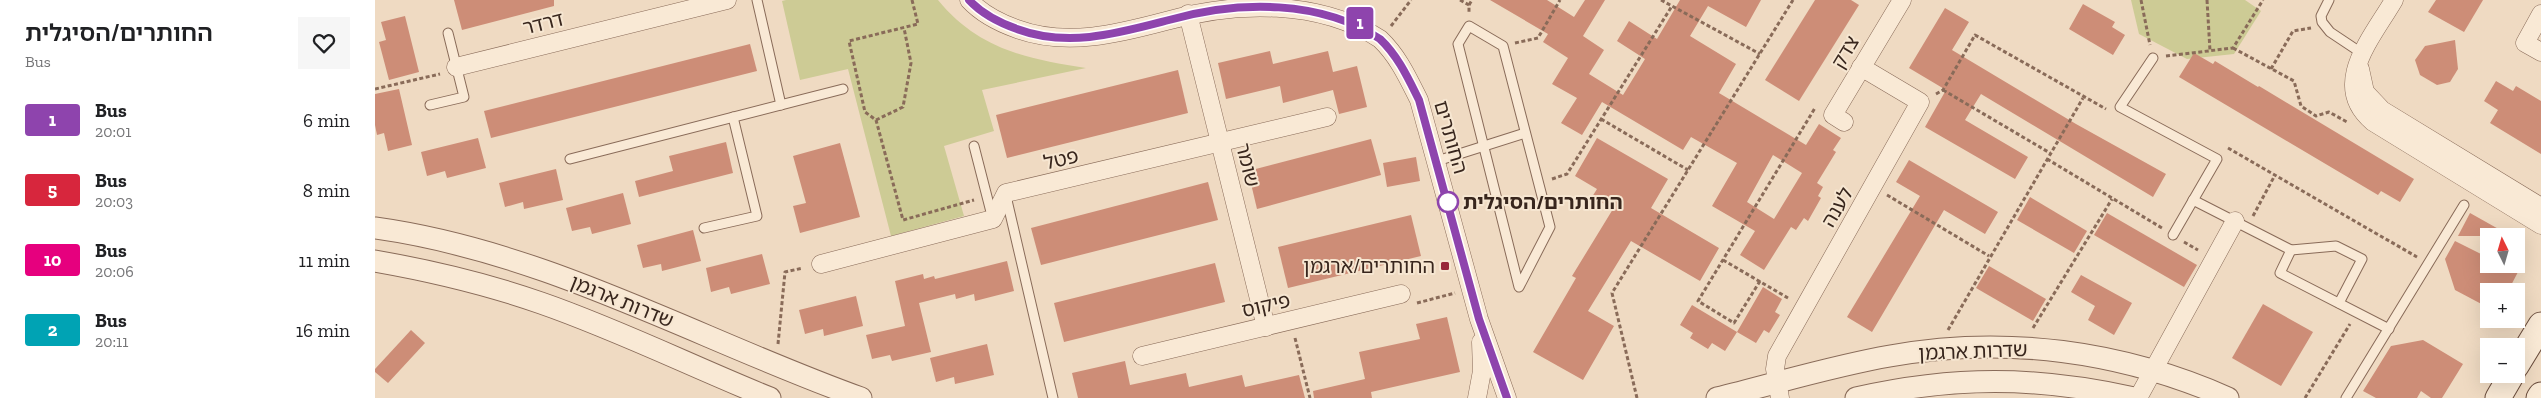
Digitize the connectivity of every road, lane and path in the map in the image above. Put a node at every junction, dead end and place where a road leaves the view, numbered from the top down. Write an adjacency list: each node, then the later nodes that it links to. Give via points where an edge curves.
1 (727, 0): 33 (street, דרדר)
2 (757, 0): 41 (lane)
3 (911, 0): 22 (path, via 918,24)
4 (969, 0): 19 (street, החותרים, via 999,22 1029,33 1061,38 1097,37)
5 (1411, 0): 24 (path)
6 (1472, 0): 17 (path)
7 (1560, 0): 25 (path, via 1538,38)
8 (1661, 0): 18 (path)
9 (1793, 0): 29 (path)
10 (1901, 0): 32 (street, צדק)
11 (2141, 0): 31 (path)
12 (2207, 0): 27 (path)
13 (2263, 0): 26 (path)
14 (2329, 0): 21 (lane, via 2321,16)
15 (2393, 0): 30 (street)
16 (1230, 2): 19 (street, החותרים); 24 (street, החותרים, via 1289,0 1325,6 1355,20)
17 (1469, 5)
18 (1672, 6): 29 (path); 46 (path)
19 (1188, 14): 50 (street, שומר)
20 (2541, 14): 28 (street, via 2525,43)
21 (2324, 26): 30 (lane); 34 (path, via 2293,31)
22 (904, 28): 47 (path, via 911,64 903,107); 47 (path, via 849,41 865,112)
23 (448, 33): 33 (lane)
24 (1381, 40): 57 (street, החותרים, via 1402,67 1419,100)
25 (1503, 46): 49 (lane); 52 (lane, via 1469,26 1458,44)
26 (2233, 48): 27 (path); 34 (path)
27 (2210, 51): 31 (path)
28 (2541, 52)
29 (1760, 54): 58 (path)
30 (2362, 57): 67 (street, via 2363,85 2375,104); 69 (street, via 2354,76 2353,92 2365,115)
31 (2153, 58): 42 (lane)
32 (1861, 67): 39 (street); 45 (street, צדק)
33 (457, 68): 35 (path); 40 (lane, via 464,98)
34 (2271, 69): 48 (path, via 2294,81 2301,106 2316,116 2329,112)
35 (375, 89)
36 (843, 89): 41 (lane)
37 (1943, 90): 38 (path, via 1975,35); 39 (path); 54 (path)
38 (2083, 98): 42 (path, via 2103,109); 54 (path)
39 (1920, 102): 61 (street, לענה)
40 (430, 105)
41 (781, 105): 43 (lane)
42 (2120, 107): 65 (lane, via 2217,159)
43 (733, 117): 55 (lane); 72 (lane, via 757,216)
44 (1327, 117): 50 (street, פטל)
45 (1838, 118): 76 (path, via 1817,105)
46 (1601, 119): 58 (path); 60 (path, via 1567,174)
47 (876, 120): 63 (path, via 903,220)
48 (2354, 126)
49 (1525, 133): 52 (lane); 60 (lane)
50 (1220, 144): 62 (street, פטל); 90 (street, שומר)
51 (974, 146): 63 (lane)
52 (1483, 146): 57 (lane); 60 (lane, via 1519,287 1550,227)
53 (2226, 147): 59 (path)
54 (2050, 153): 56 (path)
55 (570, 159)
56 (2047, 159): 64 (path); 75 (path)
57 (1437, 161): 82 (street, החותרים)
58 (1688, 170): 107 (path, via 1612,293)
59 (2275, 175): 70 (path); 79 (path)
60 (1538, 182)
61 (1873, 186): 75 (path); 85 (street, לענה)
62 (1005, 193): 68 (street); 103 (lane)
63 (987, 196): 68 (lane)
64 (2112, 199): 73 (path); 92 (path)
65 (2193, 200): 70 (lane); 73 (lane)
66 (2464, 205): 79 (lane)
67 (2541, 207)
68 (993, 218): 80 (street)
69 (2541, 224)
70 (2241, 225): 74 (lane); 77 (street)
71 (375, 228): 96 (street, שדרות ארגמן, via 459,244 553,273)
72 (705, 228)
73 (2173, 235): 77 (path)
74 (2291, 250): 84 (lane, via 2280,273); 84 (lane, via 2336,246 2362,259)
75 (1989, 256): 93 (path, via 1948,326)
76 (1723, 260): 81 (path); 81 (path, via 1698,301 1734,323)
77 (2214, 260): 97 (street)
78 (375, 261): 101 (street, שדרות ארגמן, via 451,276 542,304)
79 (2429, 263): 91 (lane)
80 (821, 264): 96 (path, via 785,272)
81 (1760, 281): 85 (path)
82 (1471, 289): 83 (path, via 1407,305); 87 (street, החותרים)
83 (1401, 294): 88 (street, פיקוס)
84 (2339, 303): 86 (lane)
85 (1804, 307): 99 (street, לענה, via 1777,356 1775,369)
86 (2357, 312): 91 (lane); 112 (path)
87 (1479, 319): 105 (street, החותרים, via 1482,364); 106 (street, החותרים)
88 (1291, 321): 90 (street, פיקוס); 104 (path)
89 (2541, 324): 94 (main road)
90 (1266, 326): 95 (street, פיקוס)
91 (2389, 329): 113 (lane)
92 (2022, 347): 93 (street, שדרות ארגמן); 97 (street, שדרות ארגמן, via 2083,353)
93 (1945, 350): 99 (street, שדרות ארגמן, via 1891,356)
94 (2525, 351)
95 (1142, 356)
96 (775, 365): 102 (street, שדרות ארגמן)
97 (2154, 370): 110 (street); 111 (street, שדרות ארגמן)
98 (2506, 383): 114 (main road)
99 (1779, 390): 108 (street, שדרות ארגמן)
100 (2541, 394): 115 (main road)
101 (770, 398)
102 (861, 398)
103 (1053, 398)
104 (1309, 398)
105 (1477, 398)
106 (1507, 398)
107 (1637, 398)
108 (1717, 398)
109 (1856, 398): 110 (street, שדרות ארגמן, via 1960,381 2020,380 2078,386)
110 (2136, 398)
111 (2228, 398)
112 (2305, 398)
113 (2346, 398)
114 (2497, 398)
115 (2539, 398)

